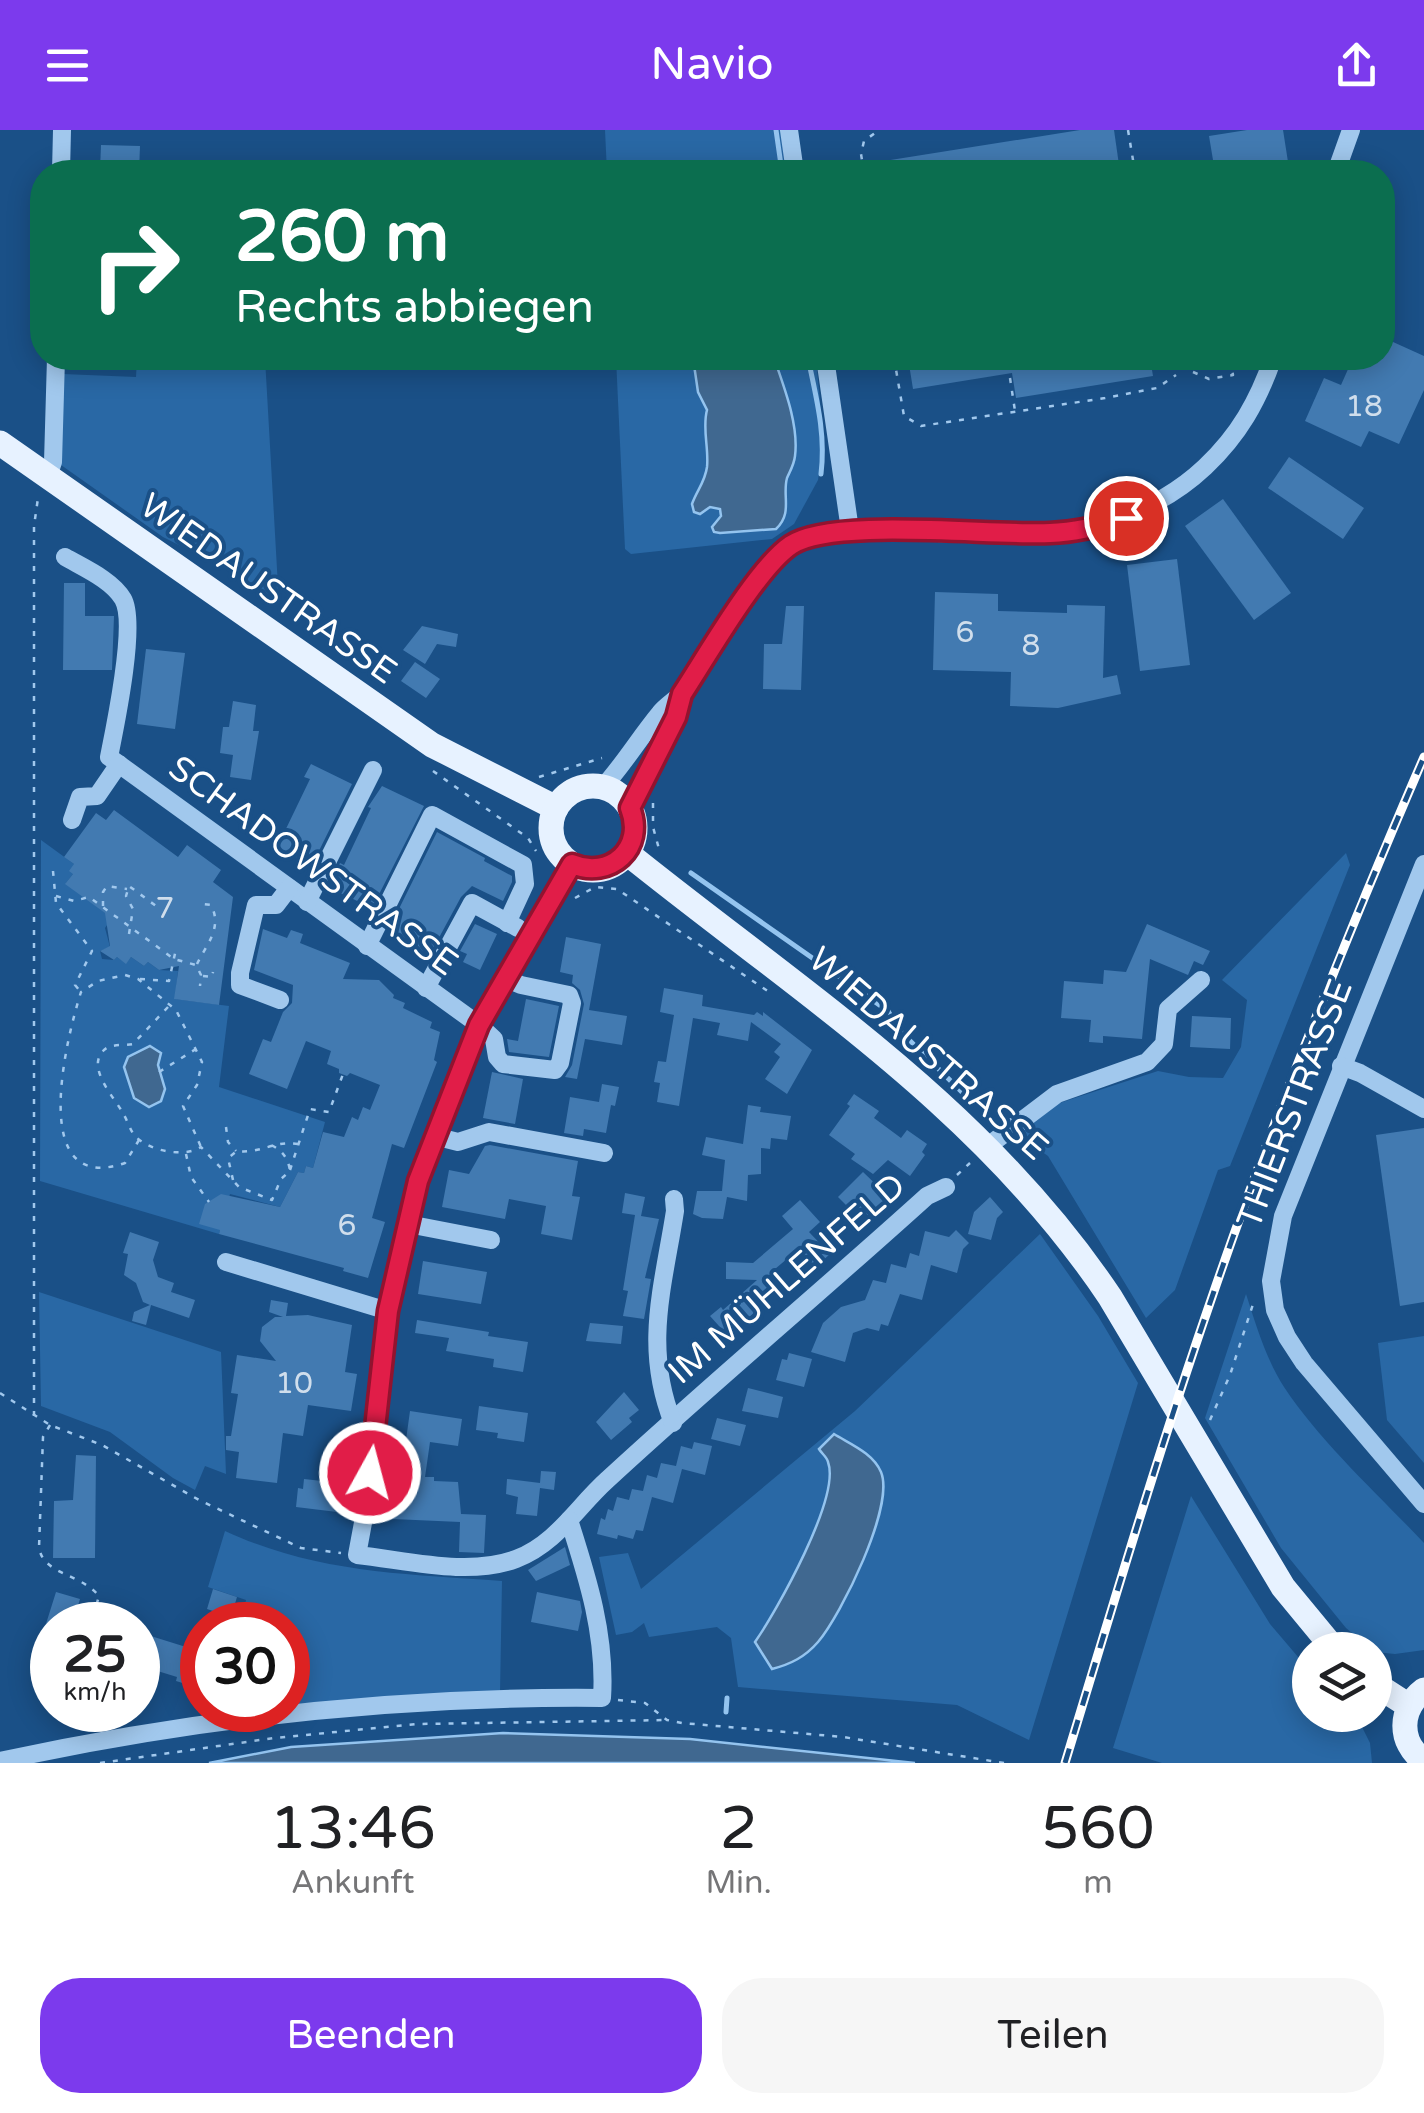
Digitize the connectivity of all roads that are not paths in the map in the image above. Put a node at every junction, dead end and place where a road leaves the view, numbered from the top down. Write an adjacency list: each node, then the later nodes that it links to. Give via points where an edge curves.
1 (62, 130): 4 (street)
2 (788, 130): 5 (street)
3 (1352, 130): 6 (street)
4 (61, 160)
5 (793, 160)
6 (1341, 160)
7 (56, 370): 11 (street, via 53,462)
8 (827, 370): 12 (street)
9 (1268, 370): 12 (street, via 1248,418 1225,448 1186,484 1126,518 1050,533)
10 (0, 443): 11 (main road, WIEDAUSTRASSE)
11 (45, 484): 18 (main road, WIEDAUSTRASSE, via 432,745)
12 (850, 530): 14 (street, via 816,533 782,552)
13 (66, 557): 15 (street, via 107,583 128,612)
14 (682, 694): 17 (street); 19 (street)
15 (114, 761): 20 (street, via 97,796 80,797); 24 (street, SCHADOWSTRASSE)
16 (373, 770): 25 (street)
17 (602, 787): 18 (main road, via 576,789); 19 (main road)
18 (556, 808): 22 (main road, via 555,845)
19 (630, 808): 21 (main road, via 635,826)
20 (72, 820)
21 (627, 853): 22 (main road, via 595,870); 37 (main road, WIEDAUSTRASSE, via 812,993)
22 (572, 864): 27 (street)
23 (1424, 864): 34 (street, THIERSTRASSE)
24 (289, 888): 25 (street, SCHADOWSTRASSE); 32 (street, via 276,905 256,905 240,973 240,985)
25 (308, 902): 28 (street, SCHADOWSTRASSE)
26 (508, 923): 27 (street); 28 (street, via 525,884 523,866 432,815); 31 (street, via 472,903)
27 (531, 936): 29 (street)
28 (367, 946): 31 (street, SCHADOWSTRASSE)
29 (506, 979): 33 (street); 33 (street, via 569,995 558,1068 503,1064 494,1039)
30 (1201, 980): 37 (street, via 1168,1010 1164,1044 1148,1062 1057,1094)
31 (426, 988): 33 (street, SCHADOWSTRASSE)
32 (280, 1000)
33 (479, 1025): 36 (street)
34 (1340, 1066): 35 (street); 46 (street, THIERSTRASSE, via 1283,1216 1270,1281 1275,1310 1304,1363)
35 (1424, 1109)
36 (434, 1136): 38 (street, via 458,1142 489,1132); 41 (street)
37 (982, 1151): 48 (main road, WIEDAUSTRASSE, via 1040,1202 1081,1252 1283,1586)
38 (604, 1153)
39 (946, 1187): 45 (street, IM MÜHLENFELD, via 927,1196)
40 (674, 1200): 45 (street, IM MÜHLENFELD, via 654,1342)
41 (408, 1224): 42 (street); 44 (street)
42 (491, 1240)
43 (226, 1262): 44 (street)
44 (388, 1311): 47 (street, IM MÜHLENFELD, via 357,1555 488,1565 548,1542)
45 (673, 1423): 47 (street, IM MÜHLENFELD)
46 (1424, 1504)
47 (569, 1520): 51 (street, via 592,1592 602,1698 438,1701 277,1714)
48 (1320, 1632)
49 (1392, 1690): 50 (main road)
50 (1416, 1698): 52 (main road, via 1404,1733)
51 (0, 1761)
52 (1424, 1761)

